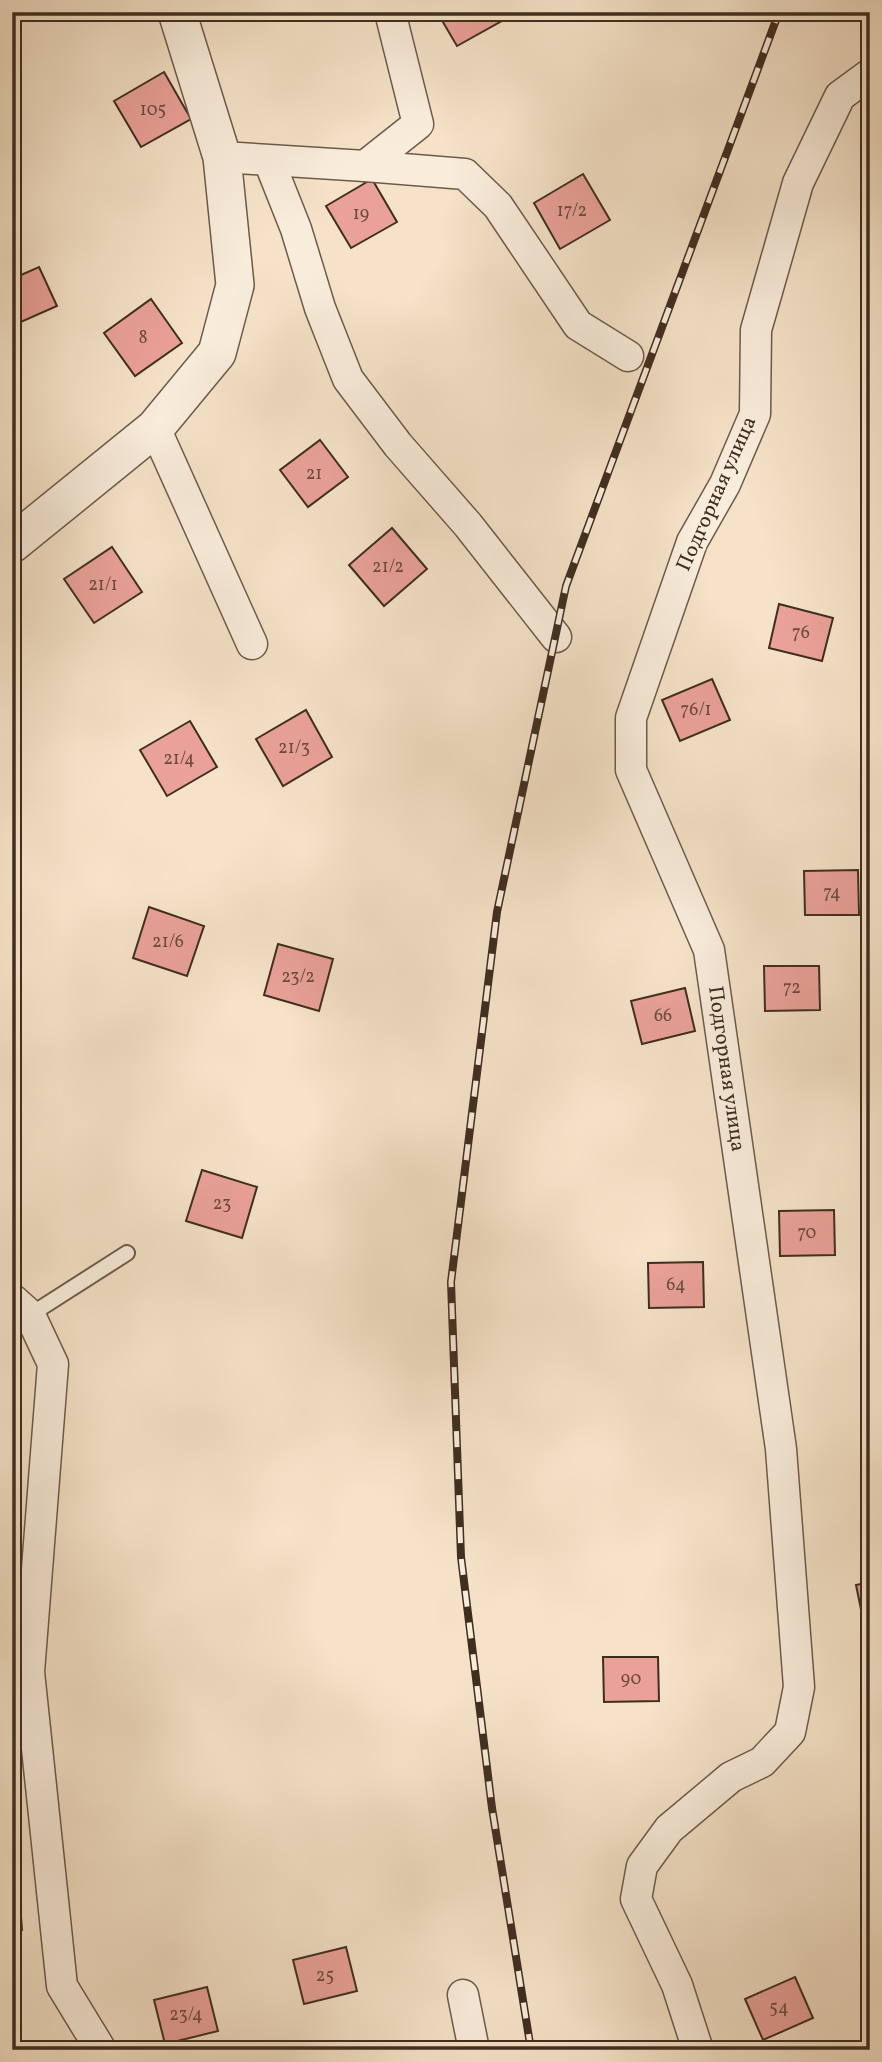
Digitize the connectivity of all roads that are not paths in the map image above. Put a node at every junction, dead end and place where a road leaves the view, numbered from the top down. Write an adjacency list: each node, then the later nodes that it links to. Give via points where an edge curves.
1 (177, 12): 4 (street)
2 (390, 12): 6 (street, via 418,124)
3 (870, 74): 17 (street, Подгорная улица, via 840,96 798,183 756,330 755,414 725,484 692,542 631,718 631,770 709,950 781,1449 799,1687 790,1732 762,1762 731,1777 669,1829 642,1866 636,1899 677,1985)
4 (222, 157): 5 (street); 8 (street, via 235,285 217,353)
5 (270, 162): 6 (street); 10 (street, via 348,379)
6 (365, 166): 7 (street, via 465,174 498,206 578,325)
7 (628, 356)
8 (155, 428): 9 (street); 11 (street)
9 (12, 544)
10 (556, 637)
11 (253, 644)
12 (127, 1252): 13 (lane)
13 (21, 1307): 15 (street, via 53,1364 29,1672 62,1986)
14 (463, 1995): 16 (street)
15 (100, 2050)
16 (474, 2050)
17 (698, 2050)

